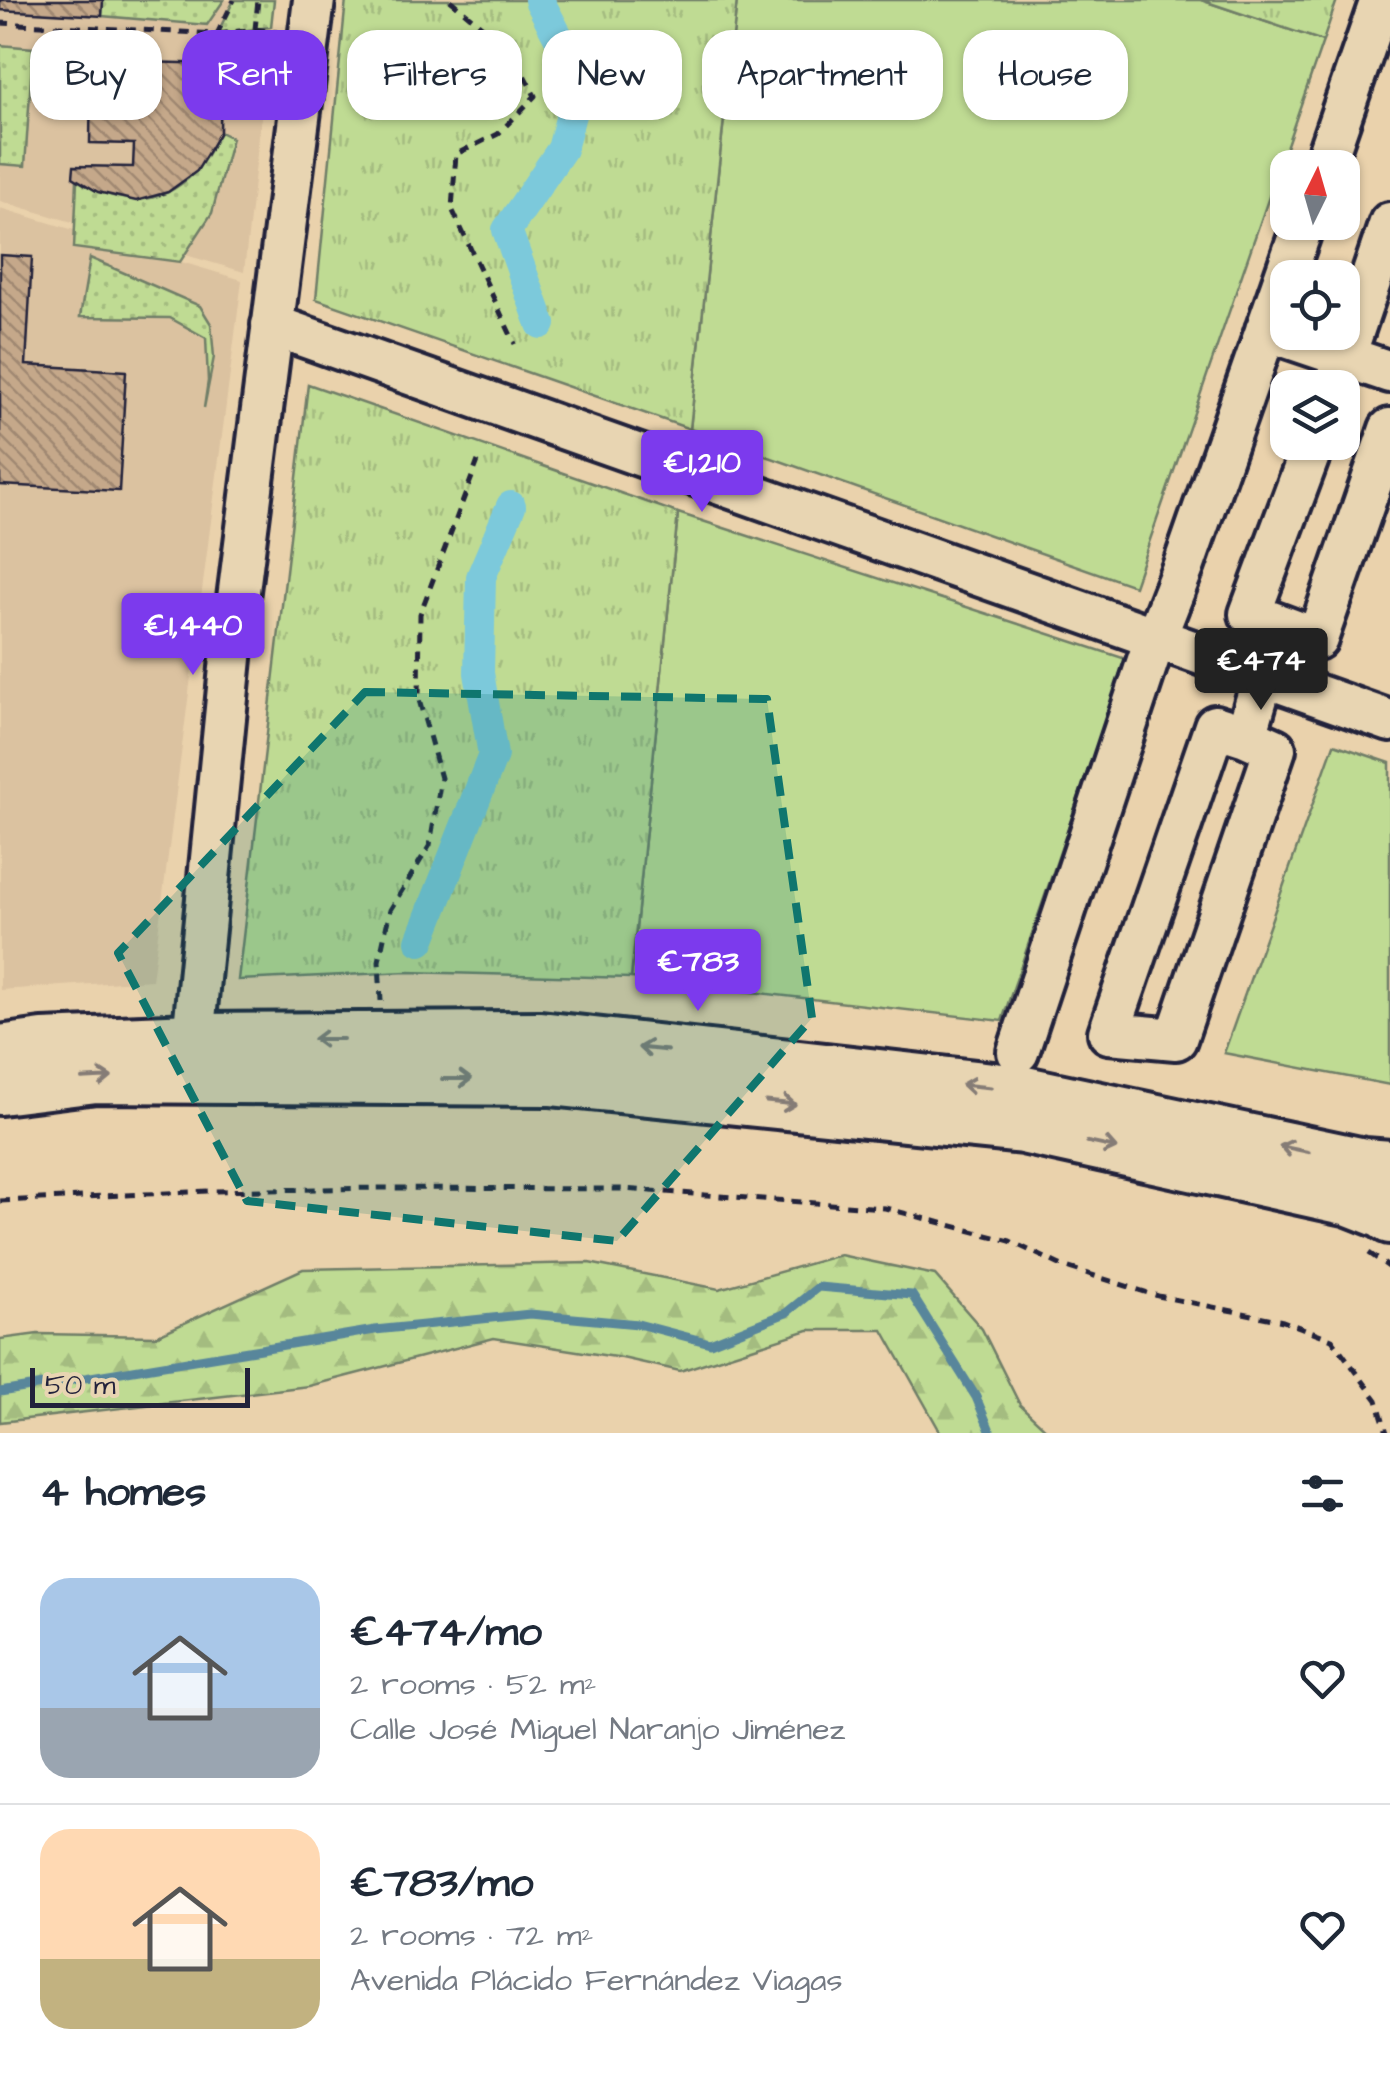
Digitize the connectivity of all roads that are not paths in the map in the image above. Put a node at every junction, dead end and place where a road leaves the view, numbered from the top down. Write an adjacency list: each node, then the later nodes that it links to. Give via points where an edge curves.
1 (314, 0): 6 (street)
2 (1381, 0): 3 (street)
3 (1329, 150)
4 (1390, 223): 9 (street)
5 (1298, 240): 7 (street)
6 (272, 325): 14 (street); 18 (street, via 232,638)
7 (1266, 330): 8 (street); 14 (street)
8 (1336, 370)
9 (1341, 370)
10 (1360, 372): 11 (street)
11 (1390, 372)
12 (1390, 429): 13 (street, via 1318,639 1250,614)
13 (1307, 460)
14 (1155, 639): 15 (street); 20 (street)
15 (1263, 677): 16 (street); 17 (street)
16 (1390, 720)
17 (1246, 736): 17 (street, via 1275,749 1176,1040 1109,1032 1216,726)
18 (194, 1039): 19 (main road); 22 (main road, one-way to 18, via 1020,1090 540,1037)
19 (0, 1051)
20 (1018, 1052)
21 (0, 1089): 23 (main road, one-way to 23, via 96,1078 550,1080 1024,1128 1350,1200 1383,1212)
22 (1390, 1166)
23 (1377, 1234)

